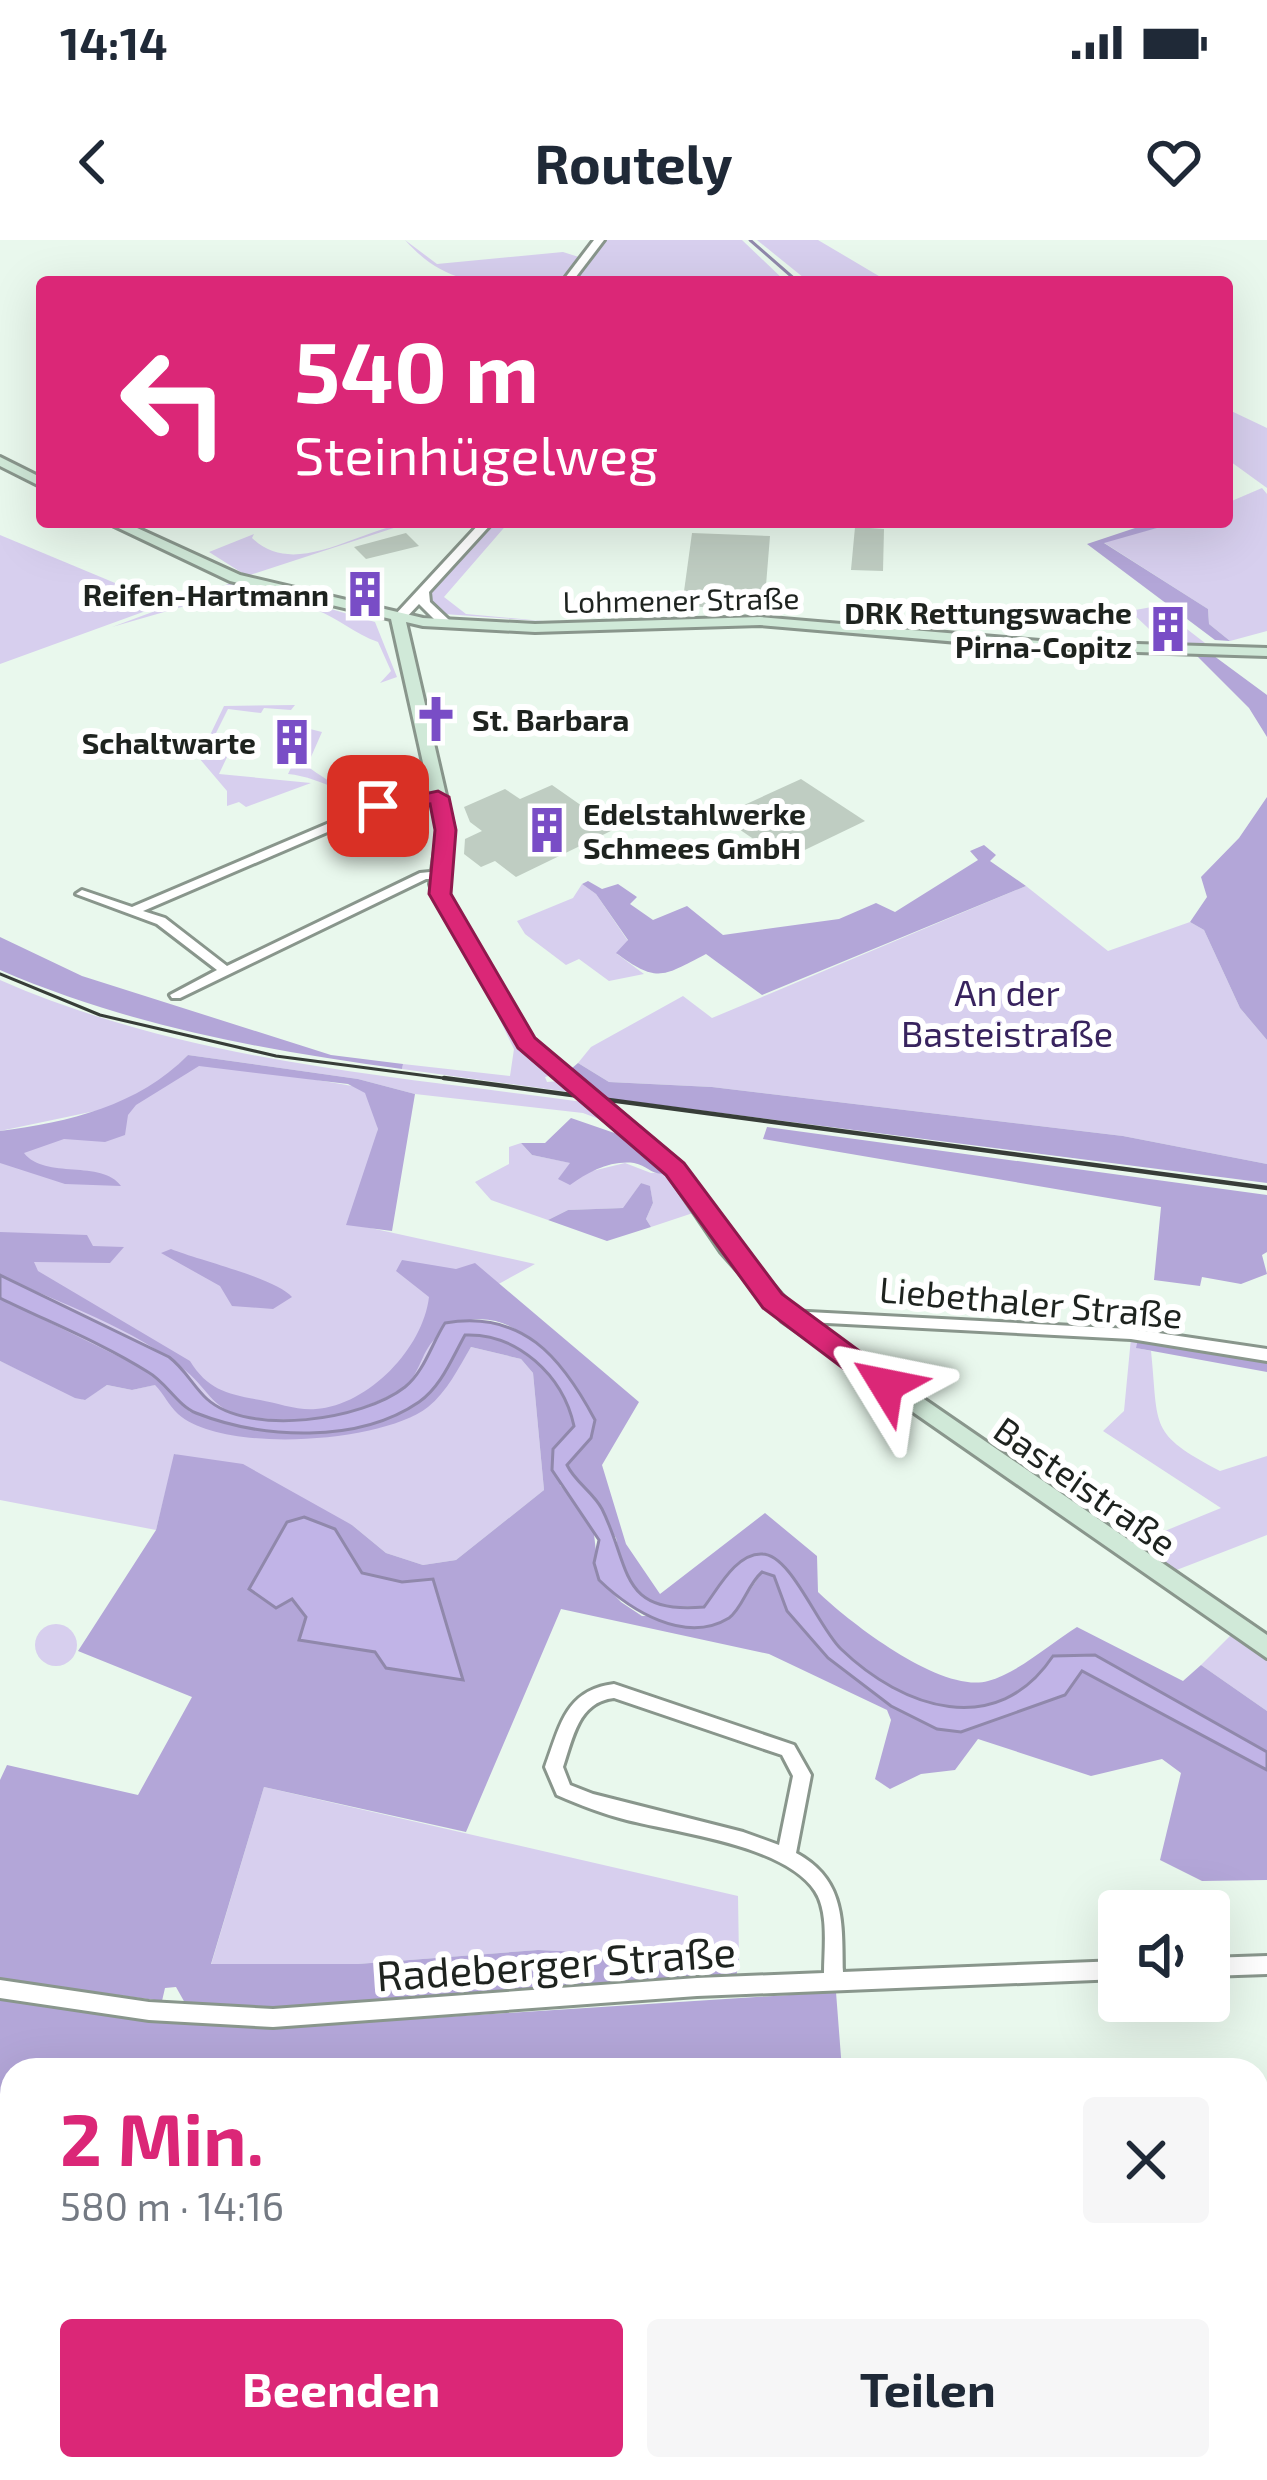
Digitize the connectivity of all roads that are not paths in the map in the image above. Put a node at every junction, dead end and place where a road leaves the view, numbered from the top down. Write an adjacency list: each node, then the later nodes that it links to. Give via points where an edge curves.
1 (598, 240): 2 (street)
2 (571, 276)
3 (0, 461): 4 (main road)
4 (36, 480)
5 (126, 528): 8 (main road, Lohmener Straße, via 235,578)
6 (482, 528): 7 (street)
7 (423, 591): 8 (street); 9 (street)
8 (398, 619): 9 (main road, Lohmener Straße); 11 (main road, Basteistraße)
9 (445, 623): 10 (main road, Lohmener Straße, via 760,621 1040,645)
10 (1267, 652)
11 (438, 797): 12 (main road, Basteistraße, via 446,830); 14 (street, via 378,806)
12 (440, 874): 15 (street); 17 (main road, Basteistraße, via 440,894 526,1043 675,1169 728,1247)
13 (82, 894): 14 (street)
14 (135, 910): 15 (street)
15 (227, 972): 16 (street)
16 (176, 995)
17 (790, 1316): 18 (street, Liebethaler Straße, via 1131,1334); 19 (main road, Basteistraße)
18 (1267, 1355)
19 (1267, 1648)
20 (786, 1857): 20 (street, via 802,1774 788,1750 614,1691 578,1706 554,1767 563,1790); 24 (street, via 822,1885)
21 (1267, 1964): 22 (street)
22 (1230, 1965)
23 (1098, 1971): 24 (street, Radeberger Straße)
24 (834, 1980): 25 (street, Radeberger Straße, via 273,2018 149,2011)
25 (0, 1989)

